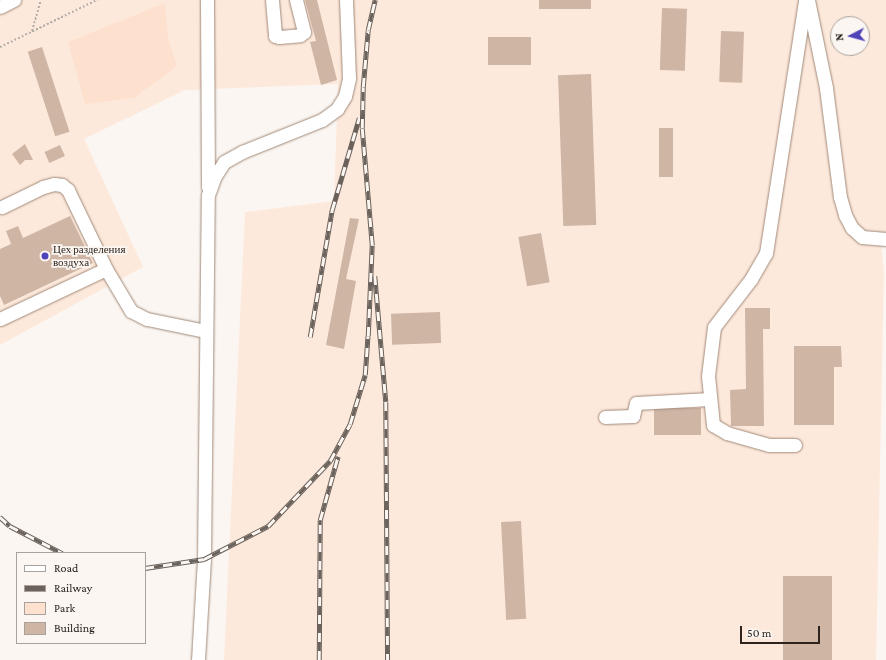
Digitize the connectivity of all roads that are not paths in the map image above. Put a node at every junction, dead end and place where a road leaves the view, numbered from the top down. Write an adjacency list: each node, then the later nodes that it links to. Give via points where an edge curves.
1 (14, 0): 7 (street)
2 (206, 0): 8 (street)
3 (272, 0): 4 (street, via 276,36 279,38 304,32)
4 (296, 0)
5 (346, 0): 8 (street, via 349,78 345,96 337,109 322,120 242,152 224,162)
6 (806, 0): 10 (street, via 826,88 840,197 845,215 852,228 862,237); 14 (street, via 766,253 751,279 714,327 708,376)
7 (0, 7)
8 (208, 195): 13 (street)
9 (2, 207): 11 (street, via 43,187 62,185 68,190)
10 (886, 239)
11 (106, 269): 12 (street); 13 (street, via 131,311 152,320)
12 (0, 319)
13 (205, 331): 17 (street, via 204,559)
14 (710, 399): 15 (street, via 636,403 633,416); 16 (street, via 713,425 727,433 769,445)
15 (604, 417)
16 (795, 445)
17 (198, 660)

